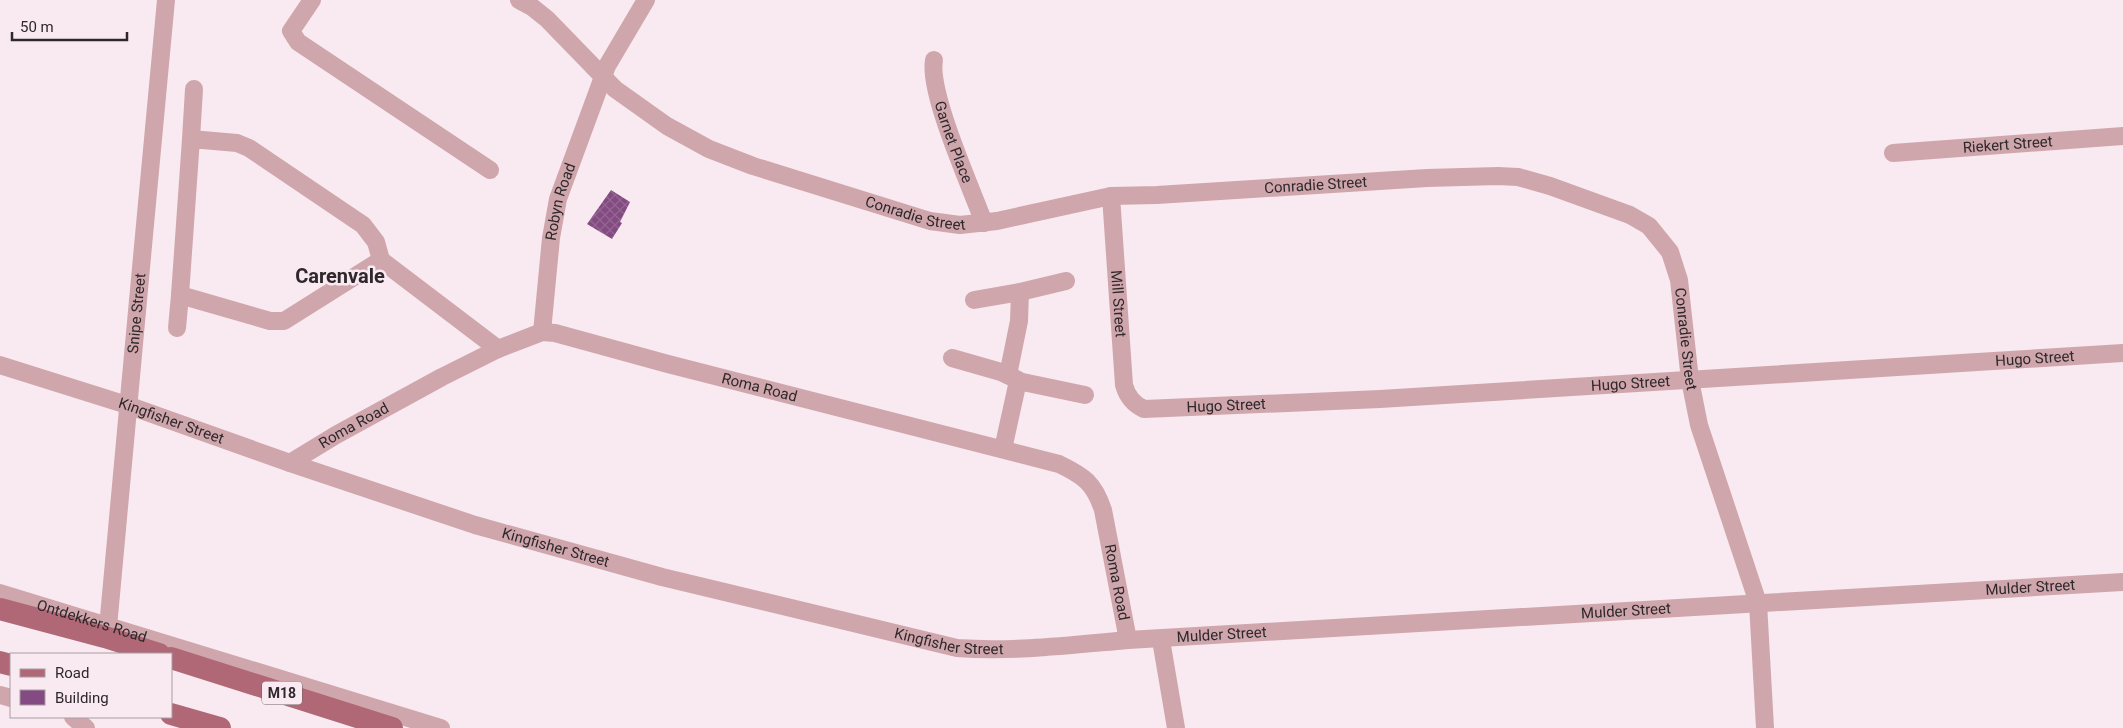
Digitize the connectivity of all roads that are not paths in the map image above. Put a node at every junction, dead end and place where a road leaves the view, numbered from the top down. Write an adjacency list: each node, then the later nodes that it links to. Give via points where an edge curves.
1 (166, 0): 28 (street, Snipe Street)
2 (312, 0): 11 (street, via 291,31 298,42)
3 (519, 0): 6 (street, Conradie Street, via 547,19)
4 (646, 0): 6 (street, Robyn Road)
5 (934, 60): 13 (street, Garnet Place, via 932,69 939,96)
6 (603, 77): 13 (street, Conradie Street, via 667,126 726,157 924,220 946,224); 20 (street, Robyn Road, via 558,199)
7 (194, 89): 9 (street)
8 (2123, 136): 10 (street, Riekert Street)
9 (190, 139): 14 (street, via 237,143 249,148 363,225 376,242); 17 (street)
10 (1893, 153)
11 (490, 170)
12 (1111, 196): 13 (street, Conradie Street); 26 (street, Conradie Street, via 1498,176 1518,177 1550,186 1630,215 1649,226 1670,252 1680,280); 29 (street, Mill Street, via 1124,385 1126,393)
13 (984, 223)
14 (381, 260): 17 (street, via 284,322 270,321); 21 (street)
15 (1066, 281): 16 (street)
16 (1020, 292): 18 (street); 25 (street)
17 (180, 295): 19 (street)
18 (974, 300)
19 (177, 328)
20 (542, 332): 21 (street, Roma Road); 30 (street, Roma Road)
21 (498, 349): 31 (street, Roma Road)
22 (2123, 353): 26 (street, Hugo Street)
23 (952, 358): 25 (street)
24 (0, 365): 28 (street, Kingfisher Street)
25 (1013, 378): 27 (street); 30 (street)
26 (1690, 380): 29 (street, Hugo Street, via 1157,410); 34 (street, Conradie Street, via 1699,425)
27 (1085, 395)
28 (127, 405): 31 (street, Kingfisher Street); 36 (street, Snipe Street)
29 (1138, 406)
30 (1003, 449): 37 (street, Roma Road, via 1059,464 1079,473 1097,493)
31 (290, 463): 37 (street, Kingfisher Street, via 484,528 662,577 944,646 979,650)
32 (2123, 582): 34 (street, Mulder Street)
33 (0, 594): 36 (street, Ontdekkers Road)
34 (1758, 603): 38 (street, Mulder Street); 48 (street, Conradie Street)
35 (0, 610): 39 (main road, Ontdekkers Road)
36 (108, 627): 46 (street, Ontdekkers Road)
37 (1128, 640): 38 (street, Mulder Street)
38 (1162, 640): 47 (street)
39 (156, 653)
40 (172, 658): 45 (main road, M18)
41 (172, 714): 44 (main road)
42 (74, 718): 43 (street)
43 (86, 728)
44 (220, 728)
45 (392, 728)
46 (441, 728)
47 (1176, 728)
48 (1765, 728)

